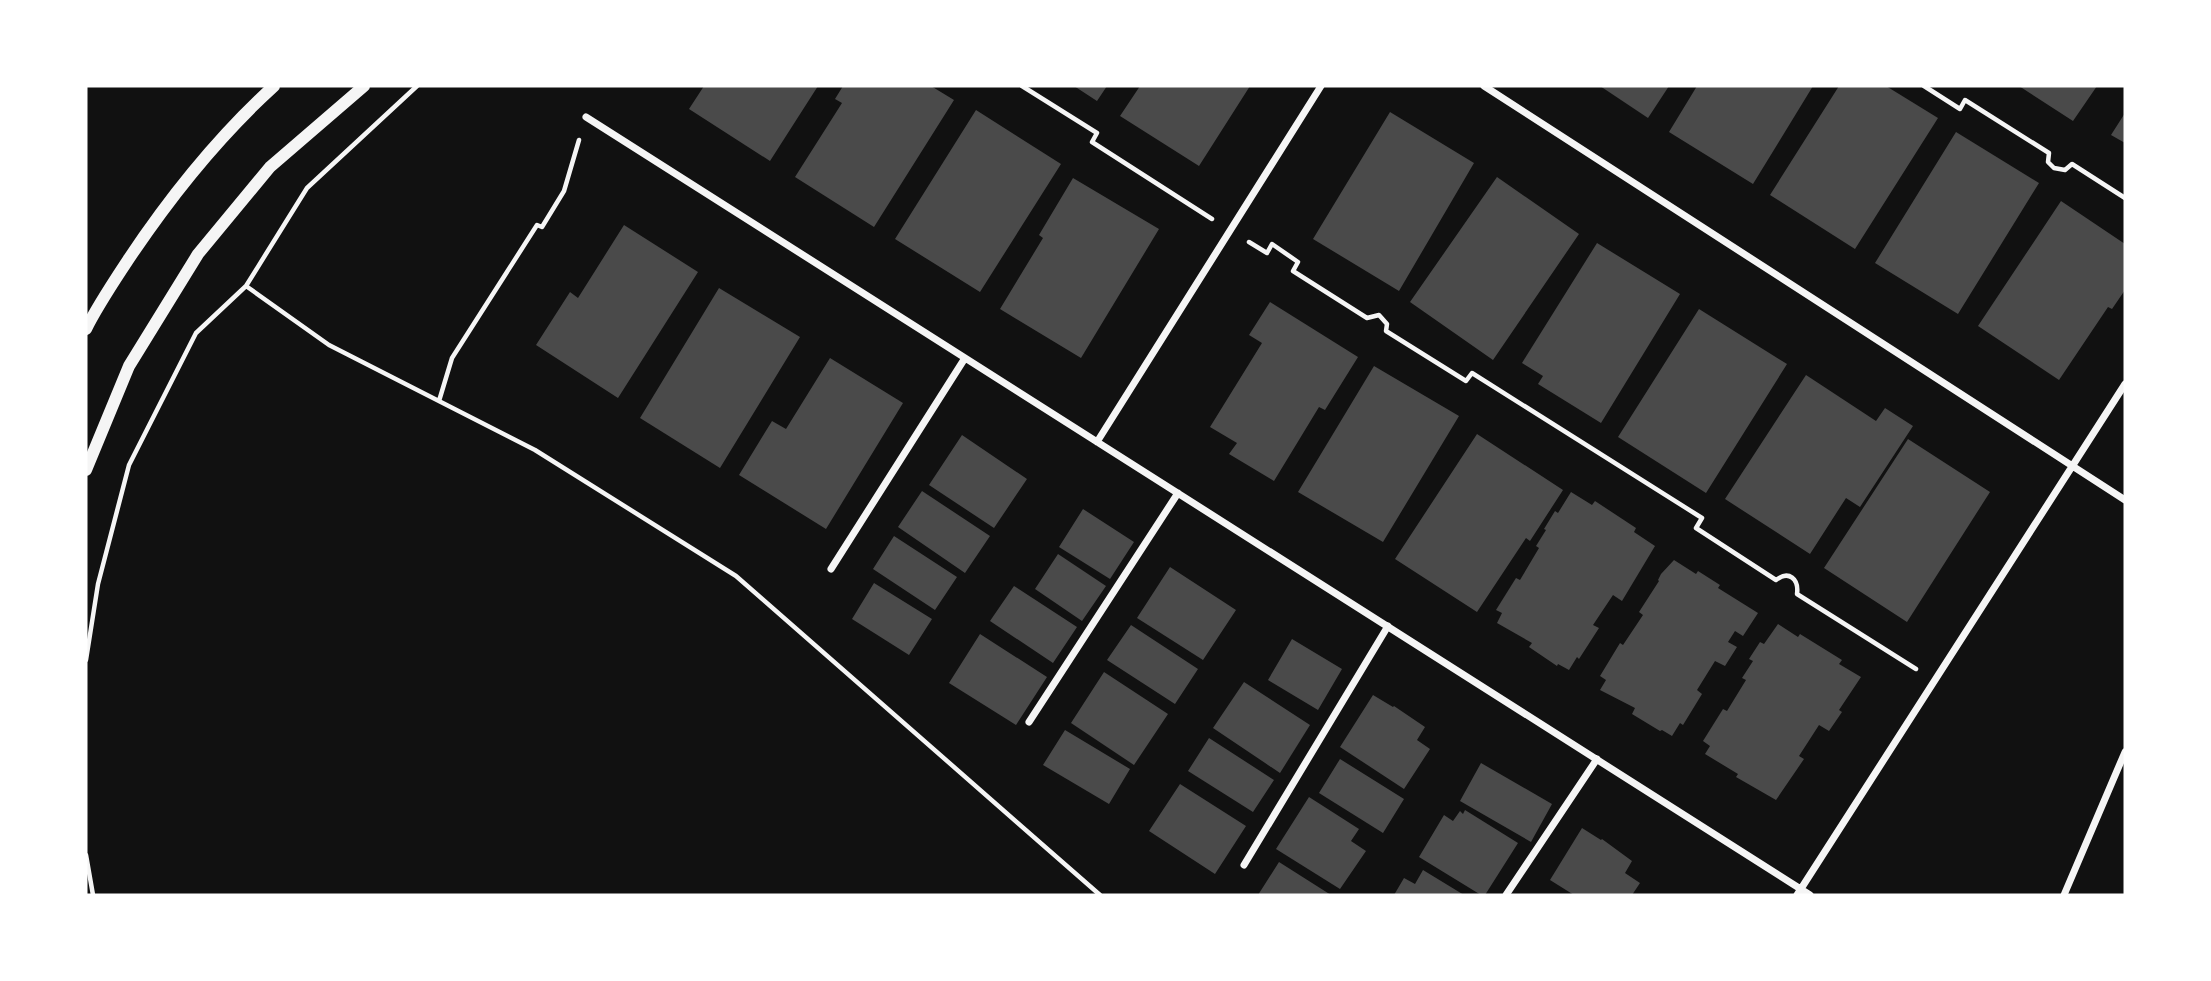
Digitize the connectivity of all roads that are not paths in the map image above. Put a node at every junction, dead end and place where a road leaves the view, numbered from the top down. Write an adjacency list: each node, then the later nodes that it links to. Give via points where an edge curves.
1 (274, 86): 6 (street, via 243,115 161,211)
2 (364, 86): 11 (street, via 270,167 198,254 130,366)
3 (1321, 86): 9 (street)
4 (1484, 86): 10 (street)
5 (586, 117): 7 (street)
6 (86, 329)
7 (965, 358): 9 (street); 14 (street)
8 (2125, 384): 10 (street)
9 (1097, 442): 12 (street)
10 (2072, 467): 13 (street); 20 (street)
11 (86, 470)
12 (1178, 493): 15 (street); 16 (street)
13 (2125, 500)
14 (831, 569)
15 (1388, 626): 18 (street); 19 (street)
16 (1029, 722)
17 (2125, 752): 23 (street)
18 (1597, 759): 20 (street); 21 (street)
19 (1244, 865)
20 (1799, 892): 22 (street)
21 (1506, 895)
22 (1810, 895)
23 (2063, 895)

